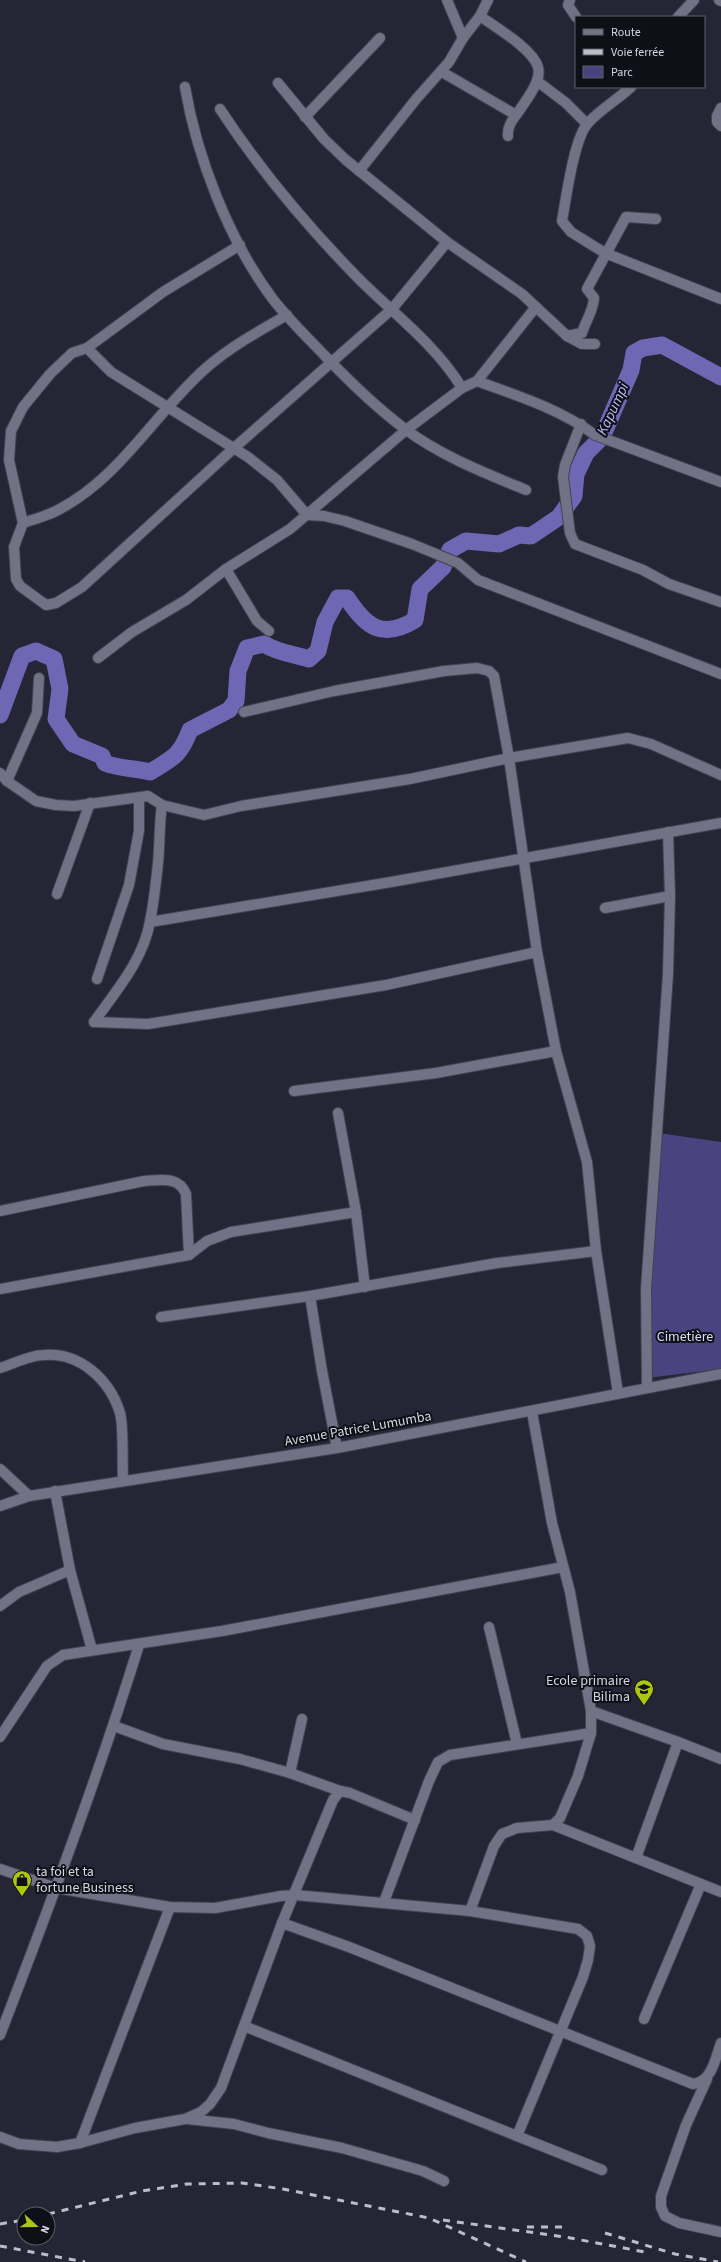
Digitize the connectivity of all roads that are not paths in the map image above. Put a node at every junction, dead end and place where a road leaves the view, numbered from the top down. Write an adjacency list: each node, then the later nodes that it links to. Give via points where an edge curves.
1 (447, 0): 9 (street)
2 (488, 0): 5 (street)
3 (570, 0): 6 (street, via 568,5)
4 (694, 0): 7 (street)
5 (480, 16): 9 (street); 11 (street, via 531,55 538,67)
6 (575, 16)
7 (679, 16)
8 (380, 38): 18 (street)
9 (463, 38): 10 (street)
10 (442, 72): 17 (street); 22 (street, via 417,98)
11 (537, 81): 17 (street); 19 (street, via 566,103)
12 (278, 84): 18 (street)
13 (185, 87): 25 (street, via 201,152 223,210)
14 (630, 88): 19 (street)
15 (721, 108): 20 (street, via 717,122)
16 (220, 110): 29 (street, via 276,187 359,279)
17 (516, 115): 21 (street, via 508,130)
18 (305, 116): 22 (street, via 324,139)
19 (587, 124): 26 (street, via 579,142 562,221 571,232)
20 (721, 126)
21 (508, 136)
22 (359, 171): 24 (street)
23 (656, 219): 26 (street, via 626,217)
24 (447, 242): 28 (street, via 522,294); 29 (street)
25 (240, 245): 30 (street, via 258,277); 33 (street, via 162,292)
26 (605, 253): 27 (street); 31 (street, via 587,289 594,298 593,311 586,321 582,334)
27 (721, 299)
28 (535, 308): 31 (street); 35 (street)
29 (392, 309): 34 (street); 36 (street, via 437,354)
30 (287, 315): 34 (street); 37 (street, via 228,351 205,369)
31 (567, 336): 32 (street, via 582,344)
32 (595, 344)
33 (87, 348): 37 (street, via 111,372); 44 (street, via 72,352 50,374 23,407 11,431 9,460)
34 (331, 362): 39 (street); 40 (street)
35 (477, 381): 36 (street); 38 (street, via 544,406)
36 (462, 388): 39 (street)
37 (169, 408): 40 (street); 44 (street, via 118,465 98,482 57,510)
38 (581, 424): 41 (street, via 595,435); 46 (street, via 563,477 570,533 575,544 644,570 669,584)
39 (406, 430): 42 (street, via 486,474); 43 (street)
40 (234, 448): 43 (street, via 277,480); 44 (street, via 82,587 56,603 46,605 35,599 16,579 14,547)
41 (721, 482)
42 (526, 490)
43 (307, 515): 45 (street, via 290,529); 49 (street, via 345,521 432,552 458,563 478,580)
44 (23, 522)
45 (226, 569): 47 (street, via 253,616); 48 (street, via 186,600 132,632)
46 (721, 602)
47 (269, 631)
48 (98, 658)
49 (721, 674)
50 (39, 678): 55 (street, via 37,712)
51 (244, 712): 52 (street, via 334,691 444,671 476,668 488,671 494,676)
52 (509, 758): 54 (street, via 628,738 651,744); 58 (street, via 410,779 241,806 204,815); 61 (street)
53 (0, 773): 55 (street)
54 (721, 774)
55 (7, 780): 57 (street, via 36,801 74,806)
56 (140, 798): 57 (street); 58 (street, via 148,796); 67 (street, via 139,831 129,885)
57 (90, 803): 62 (street)
58 (162, 805): 65 (street)
59 (721, 823): 60 (street)
60 (668, 832): 61 (street); 63 (street)
61 (523, 857): 65 (street); 66 (street)
62 (57, 894)
63 (670, 896): 64 (street); 81 (street, via 668,974 646,1289)
64 (605, 908)
65 (150, 922): 66 (street, via 136,961 94,1022 148,1024 386,985)
66 (537, 952): 68 (street)
67 (97, 979)
68 (556, 1051): 69 (street, via 436,1073); 73 (street, via 587,1162)
69 (294, 1092)
70 (338, 1113): 72 (street)
71 (0, 1211): 74 (street, via 144,1181 177,1181 183,1186 186,1194)
72 (356, 1212): 74 (street, via 231,1232 207,1240); 75 (street)
73 (596, 1251): 75 (street, via 497,1263); 82 (street)
74 (189, 1255): 76 (street)
75 (365, 1287): 77 (street)
76 (0, 1290)
77 (310, 1296): 78 (street); 84 (street)
78 (161, 1317)
79 (0, 1368): 86 (street, via 43,1354 64,1356 80,1362 96,1373 110,1391 120,1414)
80 (721, 1374): 81 (street, Avenue Patrice Lumumba)
81 (647, 1387): 82 (street, Avenue Patrice Lumumba)
82 (618, 1393): 83 (street, Avenue Patrice Lumumba)
83 (532, 1412): 84 (street, Avenue Patrice Lumumba); 90 (street, via 552,1523)
84 (337, 1448): 86 (street, Avenue Patrice Lumumba, via 191,1472)
85 (0, 1469): 88 (street)
86 (123, 1480): 87 (street, Avenue Patrice Lumumba)
87 (55, 1491): 88 (street, Avenue Patrice Lumumba); 91 (street)
88 (29, 1496): 89 (street, Avenue Patrice Lumumba)
89 (0, 1506)
90 (563, 1567): 94 (street); 96 (street, via 570,1592)
91 (70, 1570): 92 (street, via 19,1592); 95 (street)
92 (0, 1606)
93 (489, 1627): 102 (street)
94 (139, 1645): 95 (street); 98 (street)
95 (92, 1650): 100 (street, via 63,1656 47,1666)
96 (591, 1711): 99 (street); 101 (street)
97 (302, 1719): 104 (street)
98 (114, 1726): 104 (street, via 163,1744 240,1759); 111 (street)
99 (591, 1733): 102 (street); 107 (street, via 565,1809)
100 (0, 1737)
101 (678, 1742): 103 (street); 108 (street)
102 (517, 1744): 106 (street, via 450,1754 438,1762)
103 (721, 1759)
104 (290, 1773): 105 (street)
105 (340, 1791): 106 (street, via 350,1792); 113 (street, via 333,1800)
106 (415, 1820): 114 (street)
107 (553, 1825): 108 (street); 116 (street, via 517,1828 502,1834 494,1846)
108 (636, 1858): 110 (street)
109 (0, 1869): 111 (street)
110 (701, 1884): 112 (street); 118 (street)
111 (56, 1888): 115 (street); 121 (street)
112 (721, 1892)
113 (295, 1895): 114 (street); 115 (street, via 215,1908); 117 (street)
114 (384, 1902): 116 (street)
115 (170, 1907): 127 (street)
116 (470, 1911): 120 (street, via 565,1926 578,1929 587,1936 590,1946 588,1960)
117 (282, 1923): 119 (street); 120 (street)
118 (644, 2020)
119 (244, 2026): 124 (street, via 221,2088 201,2112); 125 (street)
120 (560, 2031): 123 (street, via 694,2084 702,2083); 125 (street)
121 (0, 2035)
122 (721, 2043): 123 (street)
123 (708, 2076): 130 (street, via 686,2125 660,2196 665,2216 679,2223)
124 (185, 2119): 127 (street); 129 (street, via 234,2124 342,2148 423,2171)
125 (517, 2136): 128 (street)
126 (0, 2137): 127 (street, via 19,2144 58,2147)
127 (80, 2142)
128 (602, 2170)
129 (444, 2181)
130 (721, 2232)

